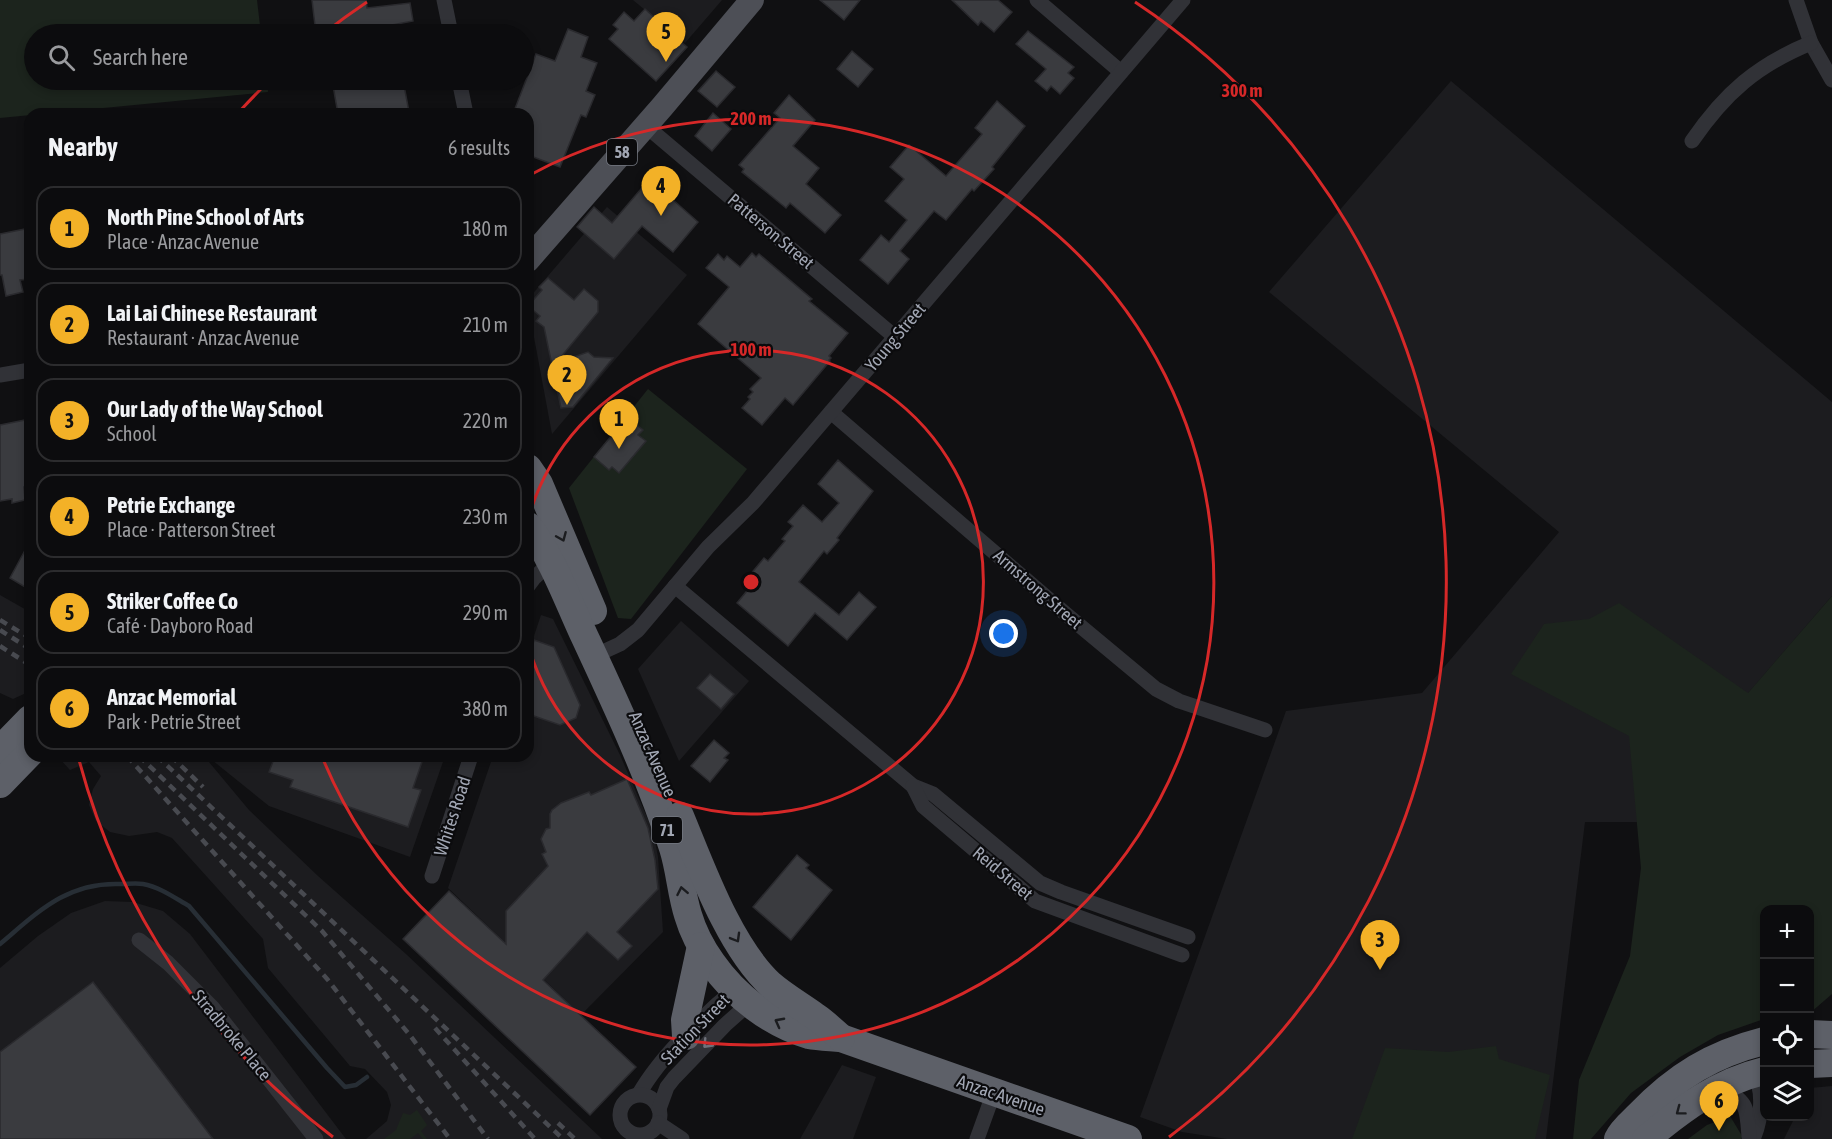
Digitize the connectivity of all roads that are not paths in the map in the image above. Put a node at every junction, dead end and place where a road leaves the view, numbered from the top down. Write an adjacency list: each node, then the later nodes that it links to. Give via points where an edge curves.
1 (444, 0): 6 (street)
2 (752, 0): 12 (main road, 58)
3 (1037, 0): 8 (street)
4 (1183, 0): 8 (street, Young Street)
5 (1796, 0): 7 (street)
6 (449, 24)
7 (1811, 43): 9 (street); 13 (street, via 1763,67 1739,85)
8 (1121, 72): 15 (street, Young Street)
9 (1832, 80)
10 (461, 90): 11 (street)
11 (465, 108)
12 (646, 126): 14 (main road, 58); 15 (street, Patterson Street)
13 (1692, 141)
14 (534, 246)
15 (895, 337): 18 (street, Young Street)
16 (24, 371): 17 (street)
17 (0, 375)
18 (831, 412): 23 (street, Young Street); 26 (street, Armstrong Street, via 1156,689 1179,701)
19 (534, 477): 24 (highway, Anzac Avenue / 71, one-way to 24)
20 (534, 536): 21 (highway, Anzac Avenue / 71)
21 (550, 563): 22 (street); 24 (highway, Anzac Avenue / 71)
22 (534, 578)
23 (675, 586): 24 (street, Young Street, via 638,630); 31 (street, Reid Street)
24 (601, 653): 35 (highway, Anzac Avenue / 71, one-way to 24, via 688,916 674,851); 37 (highway, Anzac Avenue / 71, one-way to 37, via 726,919)
25 (24, 725): 27 (highway)
26 (1265, 730)
27 (0, 750)
28 (24, 759): 30 (highway)
29 (469, 762): 32 (street, Whites Road)
30 (0, 784)
31 (913, 786): 33 (street, Reid Street, via 933,794 1049,888); 36 (street, Reid Street, via 923,806 1035,901)
32 (432, 876)
33 (1188, 937)
34 (139, 940): 52 (street, Stradbroke Place, via 212,1007)
35 (701, 946): 38 (highway, Anzac Avenue / 71); 41 (highway, via 685,1020)
36 (1182, 955)
37 (764, 977): 38 (street, Station Street); 42 (highway, Anzac Avenue / 71)
38 (742, 996): 41 (street, Station Street, via 717,1005); 42 (highway, Anzac Avenue / 71, one-way to 38, via 794,1029); 51 (street, Station Street, one-way to 51, via 725,1025 667,1087)
39 (1814, 1034): 40 (highway)
40 (1832, 1035)
41 (686, 1036): 50 (street, Station Street)
42 (841, 1038): 49 (highway, Anzac Avenue / 71)
43 (1760, 1042): 44 (highway)
44 (1719, 1055): 47 (street); 56 (highway, via 1667,1088)
45 (1832, 1063): 46 (highway)
46 (1814, 1064)
47 (1759, 1072): 48 (highway); 58 (street, via 1758,1129)
48 (1718, 1088): 57 (highway, one-way to 57); 58 (street, via 1730,1092 1746,1106)
49 (994, 1092): 54 (street); 55 (highway, Anzac Avenue / 71)
50 (639, 1094): 51 (street, via 652,1098); 51 (street, via 621,1107 620,1119 626,1130 638,1135 650,1132)
51 (659, 1116): 53 (street)
52 (316, 1139)
53 (682, 1139)
54 (977, 1139)
55 (1128, 1139)
56 (1618, 1139)
57 (1646, 1139)
58 (1751, 1139)

